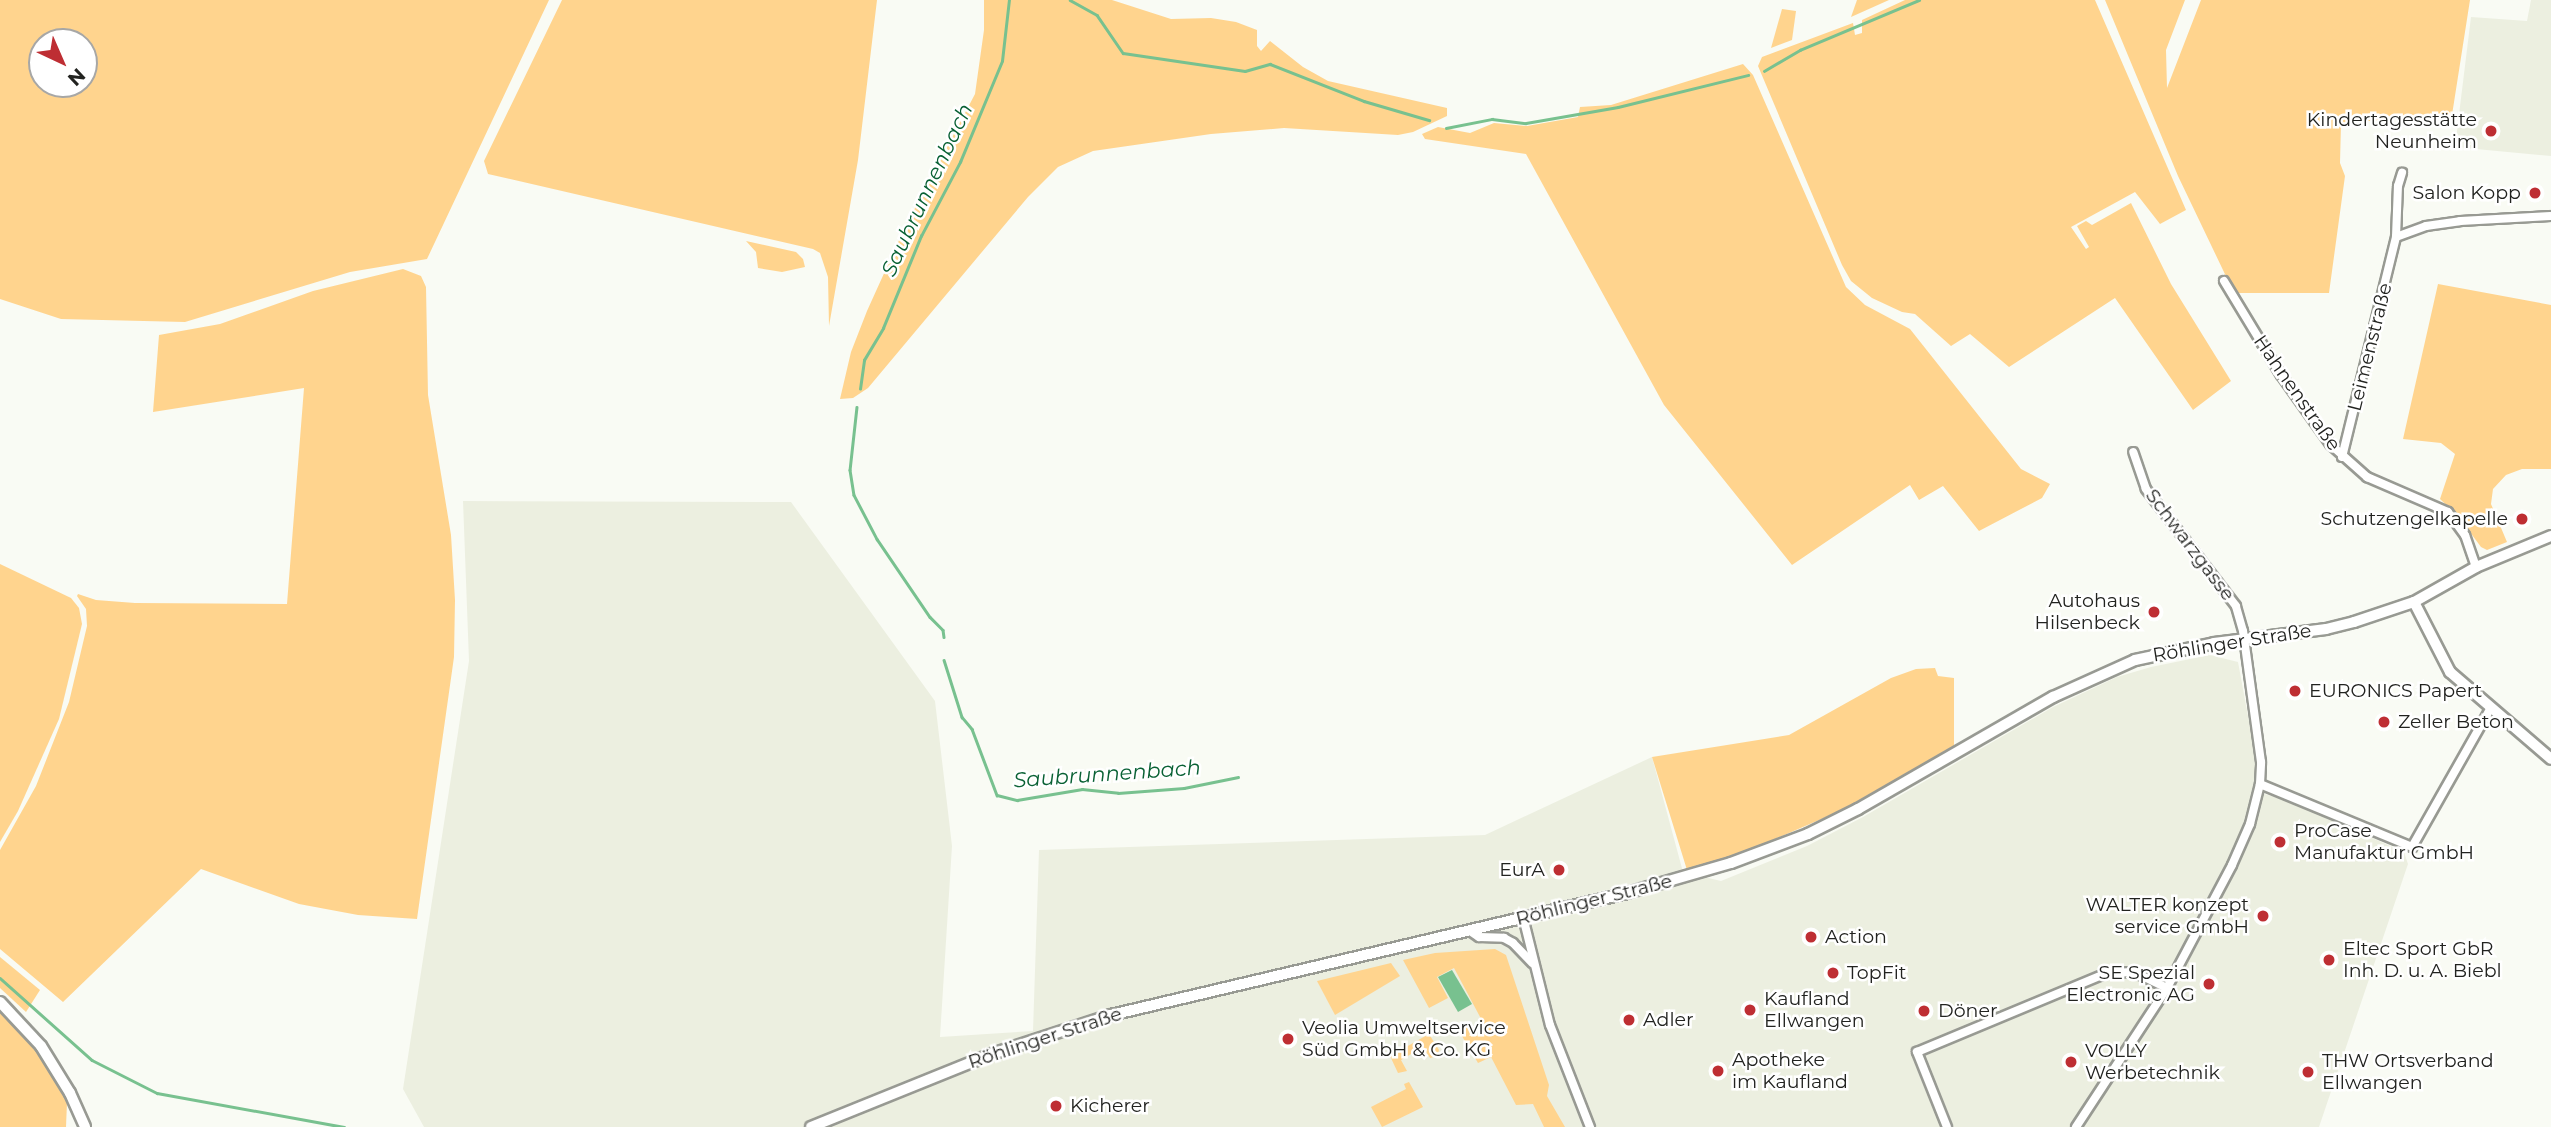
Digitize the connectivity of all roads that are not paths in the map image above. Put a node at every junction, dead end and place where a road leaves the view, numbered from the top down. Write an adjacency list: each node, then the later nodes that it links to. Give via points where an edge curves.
1 (2402, 173): 3 (street, Leimenstraße)
2 (2551, 216): 3 (street, via 2460,221)
3 (2396, 237): 6 (street, Leimenstraße)
4 (2224, 281): 6 (street, Hahnenstraße, via 2281,374)
5 (2133, 452): 10 (street, Schwarzgasse, via 2146,489 2236,606)
6 (2342, 457): 8 (street, Hahnenstraße, via 2367,477 2448,512 2465,535)
7 (2551, 536): 8 (street, Röhlinger Straße)
8 (2476, 567): 9 (street, Röhlinger Straße)
9 (2414, 602): 10 (street, Röhlinger Straße, via 2354,622); 11 (street, via 2451,672)
10 (2244, 640): 13 (street, Schwarzgasse); 14 (street, Röhlinger Straße, via 2153,654 2093,678 1858,809 1771,849 1675,881)
11 (2490, 709): 12 (street); 13 (street, via 2412,847)
12 (2551, 759)
13 (2260, 784): 17 (street, Schwarzgasse, via 2250,824 2232,865)
14 (1523, 917): 15 (street, Röhlinger Straße); 16 (street)
15 (1470, 930): 16 (street, via 1479,937 1504,938); 20 (street, Röhlinger Straße, via 1066,1028)
16 (1534, 965): 21 (street, via 1550,1025)
17 (2167, 988): 22 (street, via 2134,972 2107,973 1917,1052); 23 (street, Schwarzgasse)
18 (0, 1002): 19 (street, via 41,1046)
19 (85, 1127)
20 (811, 1127)
21 (1590, 1127)
22 (1947, 1127)
23 (2076, 1127)

